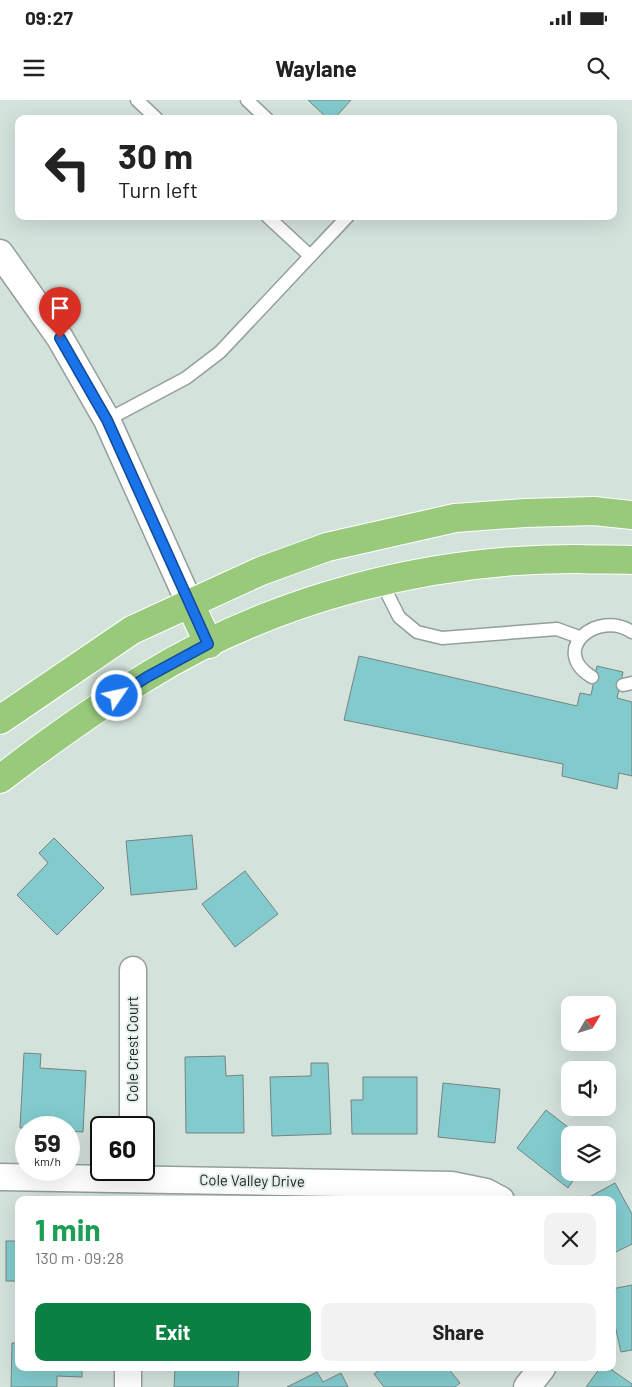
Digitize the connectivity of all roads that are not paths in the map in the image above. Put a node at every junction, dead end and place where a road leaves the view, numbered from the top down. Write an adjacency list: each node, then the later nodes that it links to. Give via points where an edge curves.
1 (137, 100): 3 (lane)
2 (247, 100): 4 (lane)
3 (153, 115)
4 (263, 115)
5 (271, 220): 8 (lane)
6 (344, 220): 8 (lane)
7 (0, 253): 9 (street, via 60,338)
8 (309, 255): 9 (lane, via 220,352 186,378)
9 (107, 420): 13 (street)
10 (632, 515): 13 (main road, via 524,513 447,520 327,547)
11 (632, 560): 12 (main road, via 547,559 464,566)
12 (381, 581): 15 (lane, via 399,617 417,632 442,638 558,629); 16 (main road, via 302,604)
13 (189, 602): 16 (main road); 18 (main road, via 132,630)
14 (632, 632): 15 (lane, via 610,624 596,628)
15 (577, 642): 17 (lane, via 577,661 583,671)
16 (208, 644): 19 (main road, via 147,677)
17 (592, 676)
18 (0, 720)
19 (0, 778)
20 (133, 970): 21 (street, Cole Crest Court)
21 (133, 1116)
22 (0, 1177): 23 (street, Cole Valley Drive)
23 (133, 1183): 24 (street, Cole Valley Drive, via 452,1185)
24 (494, 1196)
25 (128, 1371): 27 (street)
26 (540, 1371): 28 (street)
27 (128, 1387)
28 (527, 1387)

